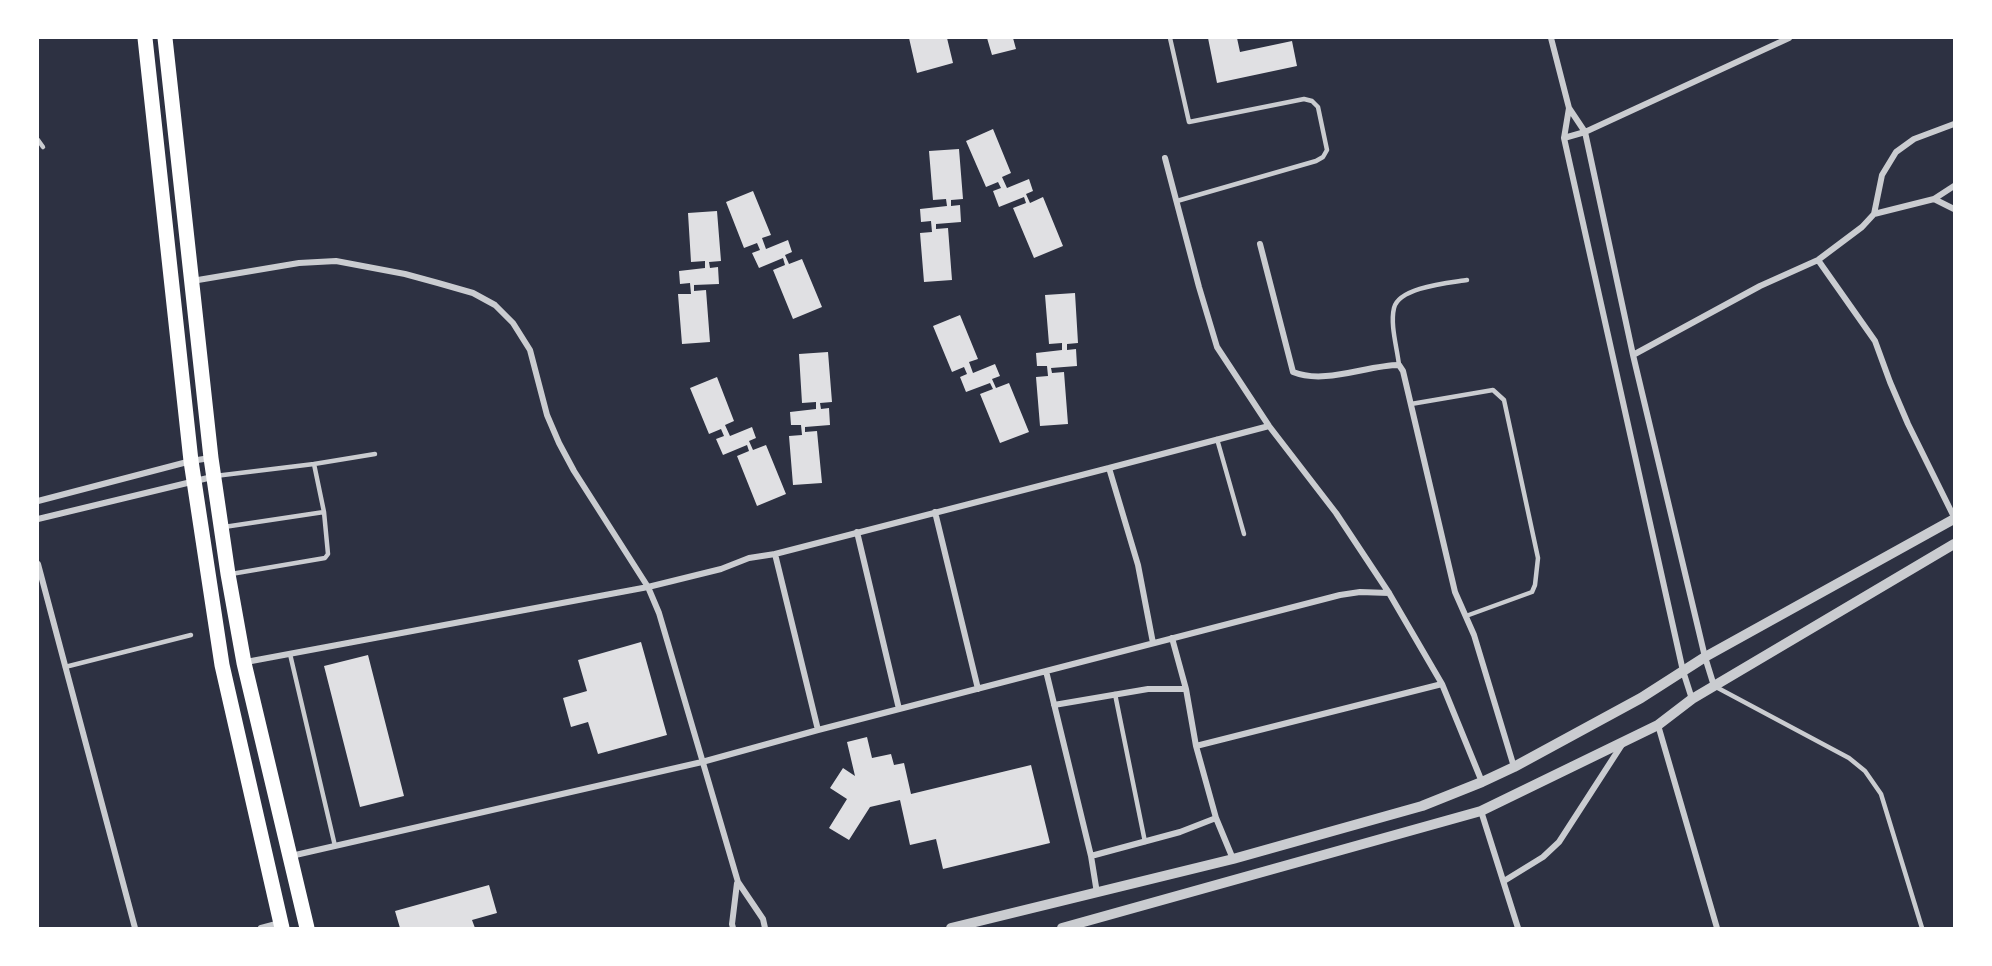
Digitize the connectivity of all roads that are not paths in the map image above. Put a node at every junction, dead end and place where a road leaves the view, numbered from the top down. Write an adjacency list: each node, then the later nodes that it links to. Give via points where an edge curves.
1 (145, 38): 29 (main road)
2 (165, 38): 21 (main road)
3 (1170, 38): 15 (lane, via 1189,122 1304,99 1318,107 1327,150 1316,161)
4 (1551, 38): 6 (street)
5 (1789, 38): 8 (street)
6 (1569, 108): 8 (street); 9 (street)
7 (1954, 124): 17 (street, via 1914,139 1896,152 1882,175)
8 (1585, 132): 9 (street); 22 (street)
9 (1564, 138): 57 (street)
10 (38, 140): 11 (lane)
11 (43, 147)
12 (1165, 158): 15 (street)
13 (1954, 186): 14 (street)
14 (1934, 199): 16 (street); 17 (street)
15 (1177, 201): 25 (street, via 1217,347)
16 (1954, 209)
17 (1874, 214): 19 (street)
18 (1260, 244): 23 (street, via 1293,372 1302,376 1354,373)
19 (1818, 260): 22 (street, via 1760,286); 37 (street, via 1875,341 1908,424)
20 (1467, 280): 23 (lane, via 1414,291 1399,299 1394,307 1394,325)
21 (192, 281): 28 (main road); 46 (street, via 299,263 336,261 438,283 473,293 495,305 513,323 530,350 547,415 574,471)
22 (1633, 355): 53 (street)
23 (1400, 365): 24 (street)
24 (1411, 404): 48 (street, via 1455,592); 48 (lane, via 1493,390 1504,400 1538,558 1535,585 1532,592)
25 (1269, 426): 26 (street); 47 (street, via 1336,513)
26 (1217, 439): 31 (street); 41 (lane)
27 (375, 454): 30 (lane)
28 (211, 458): 29 (street); 32 (main road)
29 (191, 461): 33 (main road); 34 (street)
30 (314, 464): 32 (lane); 35 (lane)
31 (1109, 468): 36 (street); 51 (street, via 1138,565)
32 (214, 477): 33 (street); 39 (main road)
33 (194, 481): 38 (street); 83 (main road, via 222,665)
34 (38, 501)
35 (324, 512): 39 (lane); 45 (lane, via 328,554 324,558)
36 (935, 512): 40 (street); 60 (street)
37 (1954, 518): 53 (street)
38 (38, 519)
39 (221, 528): 45 (main road)
40 (857, 532): 43 (street); 65 (street)
41 (1244, 534)
42 (1954, 544): 59 (street)
43 (775, 554): 46 (street); 67 (street)
44 (38, 564): 55 (street)
45 (228, 574): 54 (main road)
46 (648, 588): 52 (street); 70 (street, via 659,613)
47 (1389, 593): 50 (street, via 1340,594); 58 (street)
48 (1466, 615): 71 (street)
49 (191, 635): 55 (lane)
50 (1172, 638): 51 (street); 61 (street)
51 (1152, 643): 56 (street)
52 (290, 654): 54 (street); 76 (lane)
53 (1705, 657): 57 (street); 59 (street)
54 (244, 663): 78 (main road)
55 (65, 667): 84 (street)
56 (1046, 671): 60 (street); 64 (street)
57 (1683, 671): 63 (street); 71 (street)
58 (1442, 684): 69 (street); 72 (street)
59 (1714, 686): 63 (street); 93 (lane, via 1849,758 1865,771 1881,794)
60 (978, 689): 65 (street)
61 (1186, 689): 62 (street); 69 (street)
62 (1115, 694): 64 (street); 75 (lane)
63 (1692, 699): 66 (street)
64 (1053, 705): 77 (street)
65 (899, 709): 67 (street)
66 (1658, 725): 68 (street); 92 (street)
67 (818, 730): 70 (street)
68 (1624, 741): 73 (street); 80 (street, via 1559,842)
69 (1196, 746): 74 (street)
70 (702, 762): 76 (street); 81 (street)
71 (1514, 767): 72 (street)
72 (1482, 782): 79 (street, via 1422,806)
73 (1481, 811): 80 (street); 90 (street)
74 (1216, 818): 75 (street); 79 (street)
75 (1145, 842): 77 (street)
76 (335, 846): 78 (street)
77 (1091, 856): 82 (street)
78 (289, 857): 86 (main road)
79 (1233, 859): 82 (street)
80 (1504, 881): 91 (street)
81 (738, 882): 87 (street); 88 (street)
82 (1097, 893): 89 (street)
83 (281, 926): 85 (street)
84 (135, 928)
85 (261, 928)
86 (307, 928)
87 (733, 928)
88 (765, 928)
89 (951, 928)
90 (1062, 928)
91 (1518, 928)
92 (1717, 928)
93 (1922, 928)

